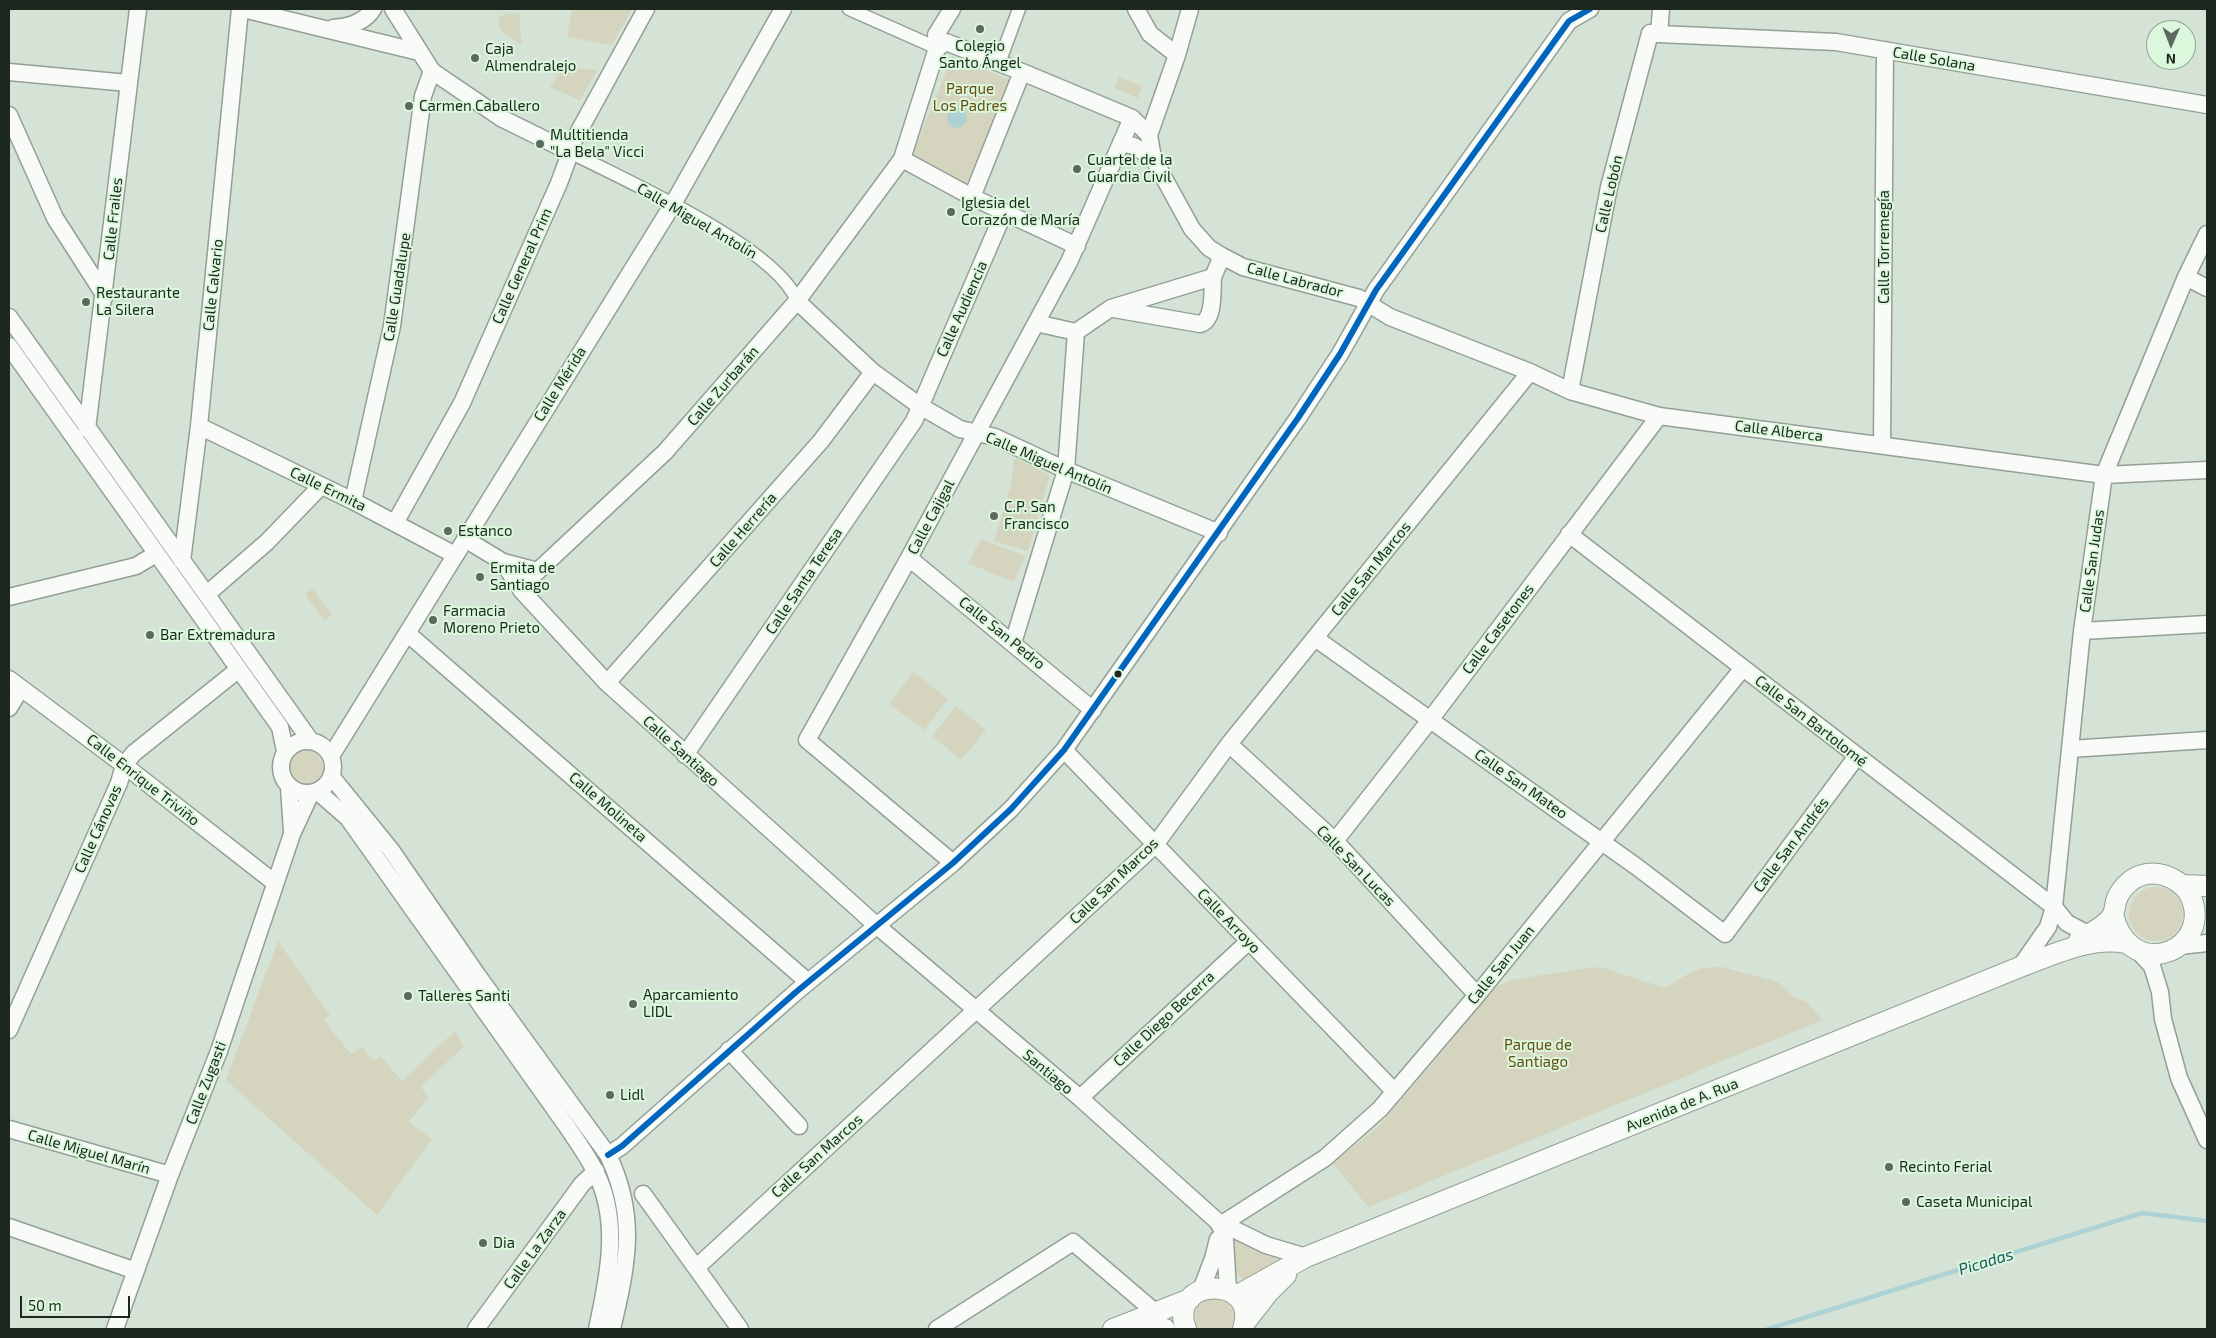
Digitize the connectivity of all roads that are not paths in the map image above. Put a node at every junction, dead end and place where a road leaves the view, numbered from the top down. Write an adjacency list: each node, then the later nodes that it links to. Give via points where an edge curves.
1 (138, 9): 24 (street, Calle Frailes)
2 (242, 9): 14 (street); 55 (street, Calle Calvario)
3 (373, 9): 14 (street, via 356,23)
4 (393, 9): 18 (street, Calle Miguel Antolín)
5 (646, 9): 30 (street, Calle General Prim)
6 (783, 9): 34 (street, Calle Mérida)
7 (849, 9): 16 (street)
8 (952, 9): 16 (street, Calle Zurbarán, via 936,35)
9 (1020, 9): 20 (street)
10 (1136, 9): 19 (street, via 1150,34)
11 (1190, 9): 19 (street)
12 (1590, 9): 44 (street, via 1569,21 1376,290)
13 (1660, 9): 15 (street)
14 (328, 29): 18 (street)
15 (1659, 34): 17 (street, Calle Solana, via 1836,42); 52 (street, Calle Lobón, via 1650,33 1609,187)
16 (937, 48): 20 (street, via 942,43 952,43); 32 (street, Calle Zurbarán)
17 (1885, 50): 25 (street, Calle Solana); 58 (street, Calle Torremegía)
18 (419, 52): 21 (street, Calle Miguel Antolín)
19 (1177, 55): 28 (street)
20 (999, 63): 23 (street)
21 (432, 71): 30 (street, Calle Miguel Antolín, via 501,118); 63 (street, Calle Guadalupe, via 424,96 392,326)
22 (9, 72): 24 (street)
23 (1022, 72): 27 (street); 33 (street)
24 (128, 82): 42 (street, Calle Frailes)
25 (2207, 105)
26 (9, 116): 42 (street, via 55,218)
27 (1132, 118): 28 (street); 29 (street, Calle Cajigal)
28 (1148, 135): 31 (street, Calle Labrador)
29 (1121, 143): 31 (street, via 1134,146); 37 (street, Calle Cajigal)
30 (568, 151): 34 (street, Calle Miguel Antolín); 64 (street, Calle General Prim, via 559,183 462,403)
31 (1153, 158): 38 (street, Calle Labrador, via 1192,229 1209,248)
32 (902, 159): 33 (street); 43 (street, Calle Zurbarán)
33 (972, 198): 35 (street)
34 (672, 204): 43 (street, Calle Miguel Antolín, via 753,251 793,290); 67 (street, Calle Mérida)
35 (1004, 212): 37 (street); 53 (street, Calle Audiencia)
36 (2207, 234): 40 (street, Calle San Judas)
37 (1077, 246): 47 (street, Calle Cajigal)
38 (1222, 256): 39 (street); 44 (street, Calle Labrador, via 1243,267)
39 (1213, 277): 45 (street); 45 (street, via 1210,317 1205,323)
40 (2186, 277): 41 (street); 61 (street, Calle San Judas)
41 (2207, 288)
42 (105, 296): 56 (street, Calle Frailes)
43 (797, 302): 50 (street, Calle Miguel Antolín); 73 (street, Calle Zurbarán, via 665,452)
44 (1370, 304): 51 (street, Calle Alberca, via 1390,318); 65 (street, via 1298,418)
45 (1111, 308): 48 (street)
46 (9, 317): 56 (street)
47 (1036, 324): 48 (street); 57 (street, Calle Cajigal)
48 (1076, 332): 59 (street)
49 (9, 346): 68 (street)
50 (873, 372): 53 (street, Calle Miguel Antolín); 85 (street, Calle Herrería, via 821,441)
51 (1530, 372): 52 (street, Calle Alberca); 80 (street, Calle San Marcos)
52 (1570, 390): 54 (street, Calle Alberca)
53 (920, 406): 57 (street, Calle Miguel Antolín, via 960,430); 95 (street, Calle Santa Teresa, via 914,421)
54 (1659, 416): 58 (street, Calle Alberca); 66 (street, Calle Casetones)
55 (199, 426): 62 (street, Calle Ermita); 71 (street, Calle Calvario)
56 (87, 429): 71 (street)
57 (977, 433): 59 (street, Calle Miguel Antolín, via 995,437); 70 (street, Calle Cajigal)
58 (1882, 445): 61 (street, Calle Alberca)
59 (1066, 470): 65 (street, Calle Miguel Antolín); 81 (street)
60 (2207, 470): 61 (street, Calle Alberca)
61 (2104, 475): 78 (street, Calle San Judas)
62 (321, 486): 63 (street, Calle Ermita); 75 (street, via 267,542)
63 (353, 501): 64 (street, Calle Ermita)
64 (395, 523): 69 (street, Calle Ermita)
65 (1219, 533): 87 (street)
66 (1570, 534): 82 (street, Calle San Bartolomé); 88 (street, Calle Casetones)
67 (465, 539): 69 (street, Calle Mérida); 72 (street, Calle Santiago)
68 (156, 554): 76 (street, via 136,566); 83 (street)
69 (455, 555): 79 (street, Calle Mérida)
70 (909, 558): 81 (street, Calle San Pedro); 106 (street, Calle Cajigal, via 807,740)
71 (182, 561): 75 (street)
72 (503, 562): 73 (street, Calle Santiago); 74 (street, Calle Santiago)
73 (538, 571): 74 (street, Calle Zurbarán)
74 (522, 591): 85 (street, Calle Santiago)
75 (207, 594): 89 (street)
76 (9, 597)
77 (2207, 624): 78 (street)
78 (2082, 631): 92 (street, Calle San Judas)
79 (407, 633): 96 (street, Calle Mérida); 124 (street, Calle Molineta)
80 (1315, 638): 88 (street, Calle San Mateo); 91 (street, Calle San Marcos)
81 (1013, 642): 87 (street, Calle San Pedro)
82 (1743, 668): 97 (street, Calle San Bartolomé); 104 (street, Calle San Juan)
83 (239, 669): 93 (street, via 280,727); 98 (street, Calle Cánovas, via 134,753)
84 (15, 683): 86 (street); 98 (street, Calle Enrique Triviño)
85 (607, 683): 95 (street, Calle Santiago)
86 (9, 708)
87 (1093, 710): 94 (street)
88 (1430, 720): 103 (street, Calle Casetones); 104 (street, Calle San Mateo)
89 (310, 740): 93 (street, via 292,744); 96 (street)
90 (2207, 740): 92 (street)
91 (1229, 744): 103 (street, Calle San Lucas); 105 (street, Calle San Marcos)
92 (2070, 749): 110 (street, Calle San Judas)
93 (285, 750): 100 (street, via 280,766)
94 (1064, 750): 105 (street, Calle Arroyo); 106 (street, via 1011,809)
95 (685, 755): 113 (street, Calle Santiago)
96 (331, 756): 99 (street)
97 (1857, 756): 110 (street, Calle San Bartolomé); 115 (street, Calle San Andrés)
98 (124, 765): 107 (street, Calle Enrique Triviño); 128 (street, Calle Cánovas, via 119,783)
99 (331, 776): 101 (street); 135 (street, via 391,850)
100 (289, 787): 101 (street, via 303,793); 102 (street, Calle Zugasti)
101 (314, 792): 102 (street, Calle Zugasti); 136 (street, via 348,818)
102 (292, 834): 107 (street, Calle Zugasti)
103 (1335, 841): 126 (street, Calle San Lucas)
104 (1602, 842): 115 (street, Calle San Mateo); 126 (street, Calle San Juan)
105 (1155, 845): 118 (street, Calle Arroyo); 127 (street, Calle San Marcos)
106 (953, 863): 113 (street)
107 (275, 883): 137 (street, Calle Zugasti, via 218,1051)
108 (2183, 885): 109 (street); 111 (street); 112 (street, via 2169,876 2154,873 2138,876 2116,899)
109 (2207, 886)
110 (2054, 907): 114 (street, Calle San Judas); 116 (street, via 2067,923)
111 (2198, 911): 117 (street); 121 (street, via 2188,936)
112 (2113, 914): 116 (street, Avenida de A. Rua, via 2105,924); 120 (street, via 2117,930)
113 (876, 925): 124 (street); 127 (street, Santiago)
114 (2048, 928): 122 (street); 123 (street, Calle San Judas)
115 (1725, 934)
116 (2088, 934): 122 (street, Avenida de A. Rua)
117 (2207, 938)
118 (1249, 941): 130 (street, Calle Arroyo); 131 (street, Calle Diego Becerra)
119 (2207, 943): 121 (street)
120 (2132, 947): 121 (street, via 2154,954); 122 (street, Avenida de A. Rua, via 2108,940); 125 (street, via 2152,966)
121 (2173, 949): 125 (street)
122 (2058, 953): 123 (street, Avenida de A. Rua)
123 (2020, 967): 141 (street, Avenida de A. Rua)
124 (808, 982): 129 (street)
125 (2160, 992): 134 (street, via 2163,1019 2179,1078)
126 (1477, 995): 130 (street, Calle San Juan)
127 (976, 1011): 131 (street, Santiago); 142 (street, Calle San Marcos)
128 (9, 1030)
129 (729, 1050): 132 (street); 135 (street)
130 (1395, 1092): 139 (street, Calle San Juan, via 1325,1158)
131 (1080, 1098): 139 (street, Santiago)
132 (799, 1126)
133 (9, 1129): 137 (street, Calle Miguel Marín)
134 (2207, 1140)
135 (608, 1155): 152 (street, via 616,1172 626,1213 628,1247)
136 (596, 1171): 150 (street, Calle La Zarza, via 582,1184); 151 (street, via 610,1224 610,1272)
137 (170, 1176): 143 (street, Calle Zugasti)
138 (643, 1194): 142 (street)
139 (1220, 1223): 141 (street, via 1266,1246); 144 (street, Santiago); 145 (street, via 1216,1250)
140 (9, 1228): 143 (street)
141 (1306, 1257): 144 (street, Avenida de A. Rua); 148 (street, Avenida de A. Rua, via 1268,1293)
142 (697, 1266): 153 (street)
143 (136, 1271): 149 (street, Calle Zugasti)
144 (1232, 1294): 145 (street, via 1219,1287); 148 (street, via 1242,1305)
145 (1195, 1295): 146 (street); 156 (street, via 1183,1316)
146 (1155, 1312): 147 (street); 154 (street, via 1073,1242)
147 (1119, 1327): 155 (street)
148 (1244, 1327)
149 (115, 1329)
150 (476, 1329)
151 (597, 1329)
152 (612, 1329)
153 (740, 1329)
154 (937, 1329)
155 (1165, 1329)
156 (1186, 1329)

